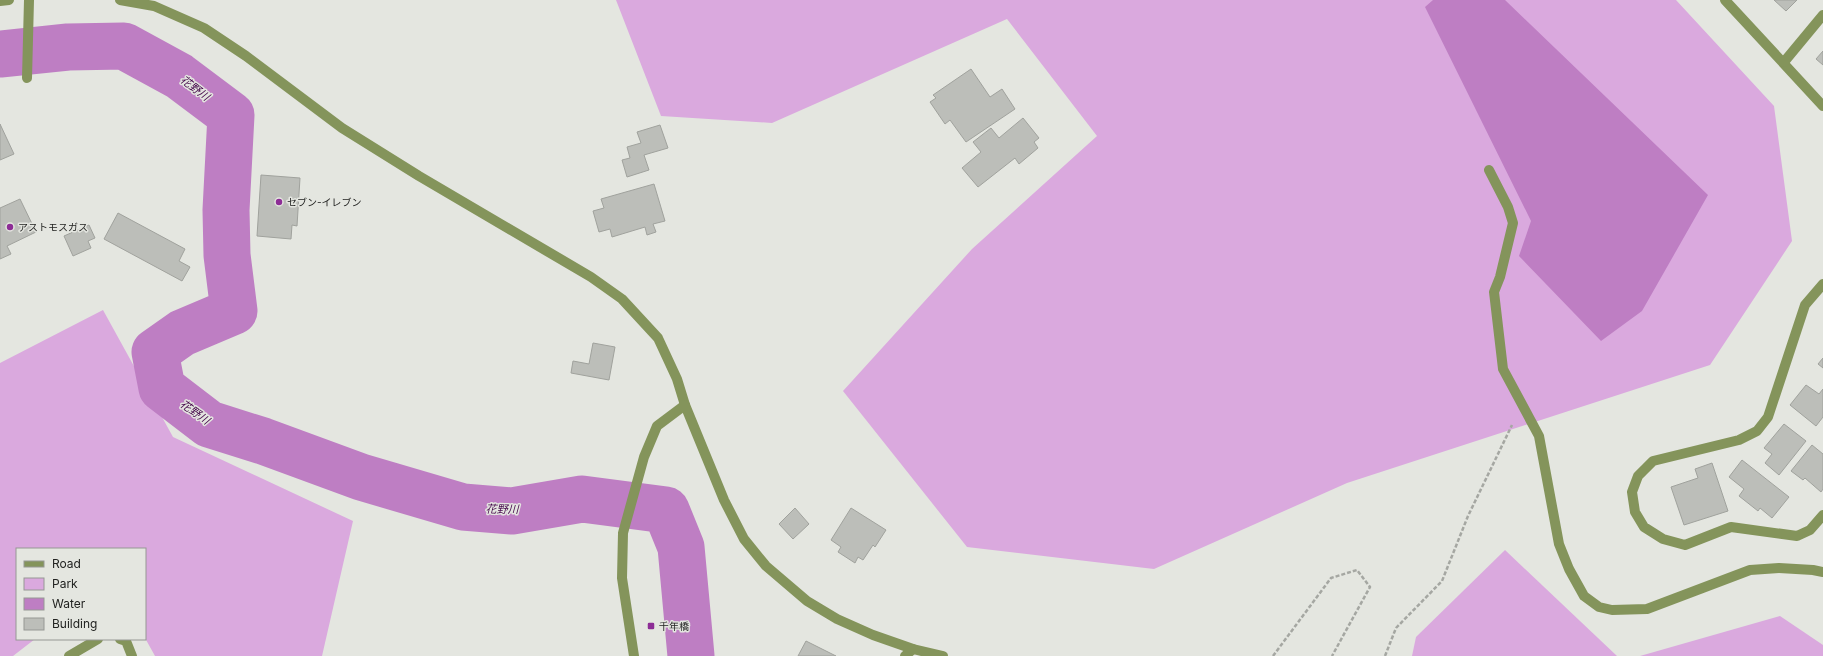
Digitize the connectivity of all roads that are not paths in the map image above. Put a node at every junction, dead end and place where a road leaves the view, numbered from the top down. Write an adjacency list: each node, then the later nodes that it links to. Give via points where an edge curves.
1 (9, 0): 5 (street)
2 (29, 0): 8 (street)
3 (120, 0): 12 (street, via 154,6 204,28 342,128 591,277 622,299 658,338 677,379)
4 (1725, 0): 7 (street)
5 (0, 1)
6 (1823, 14): 7 (street)
7 (1784, 62): 9 (street)
8 (26, 78)
9 (1823, 106)
10 (1489, 170): 14 (street, via 1508,207 1513,224 1494,292 1503,369 1540,436 1559,544 1584,596 1599,607 1612,610 1647,609 1750,570 1779,568)
11 (1823, 284): 13 (street, via 1805,305 1768,417 1757,431 1739,440 1653,461 1638,476 1632,492 1635,512 1644,528 1664,539 1685,545 1731,527 1797,536 1810,530)
12 (685, 405): 17 (street, via 724,500 744,540 766,566 807,601 837,619); 20 (street, via 657,426 644,457 623,533 622,578)
13 (1823, 516)
14 (1823, 572)
15 (96, 640): 18 (street)
16 (123, 640): 19 (street, via 126,641)
17 (913, 649): 21 (street); 22 (street)
18 (69, 656)
19 (132, 656)
20 (634, 656)
21 (905, 656)
22 (943, 656)

